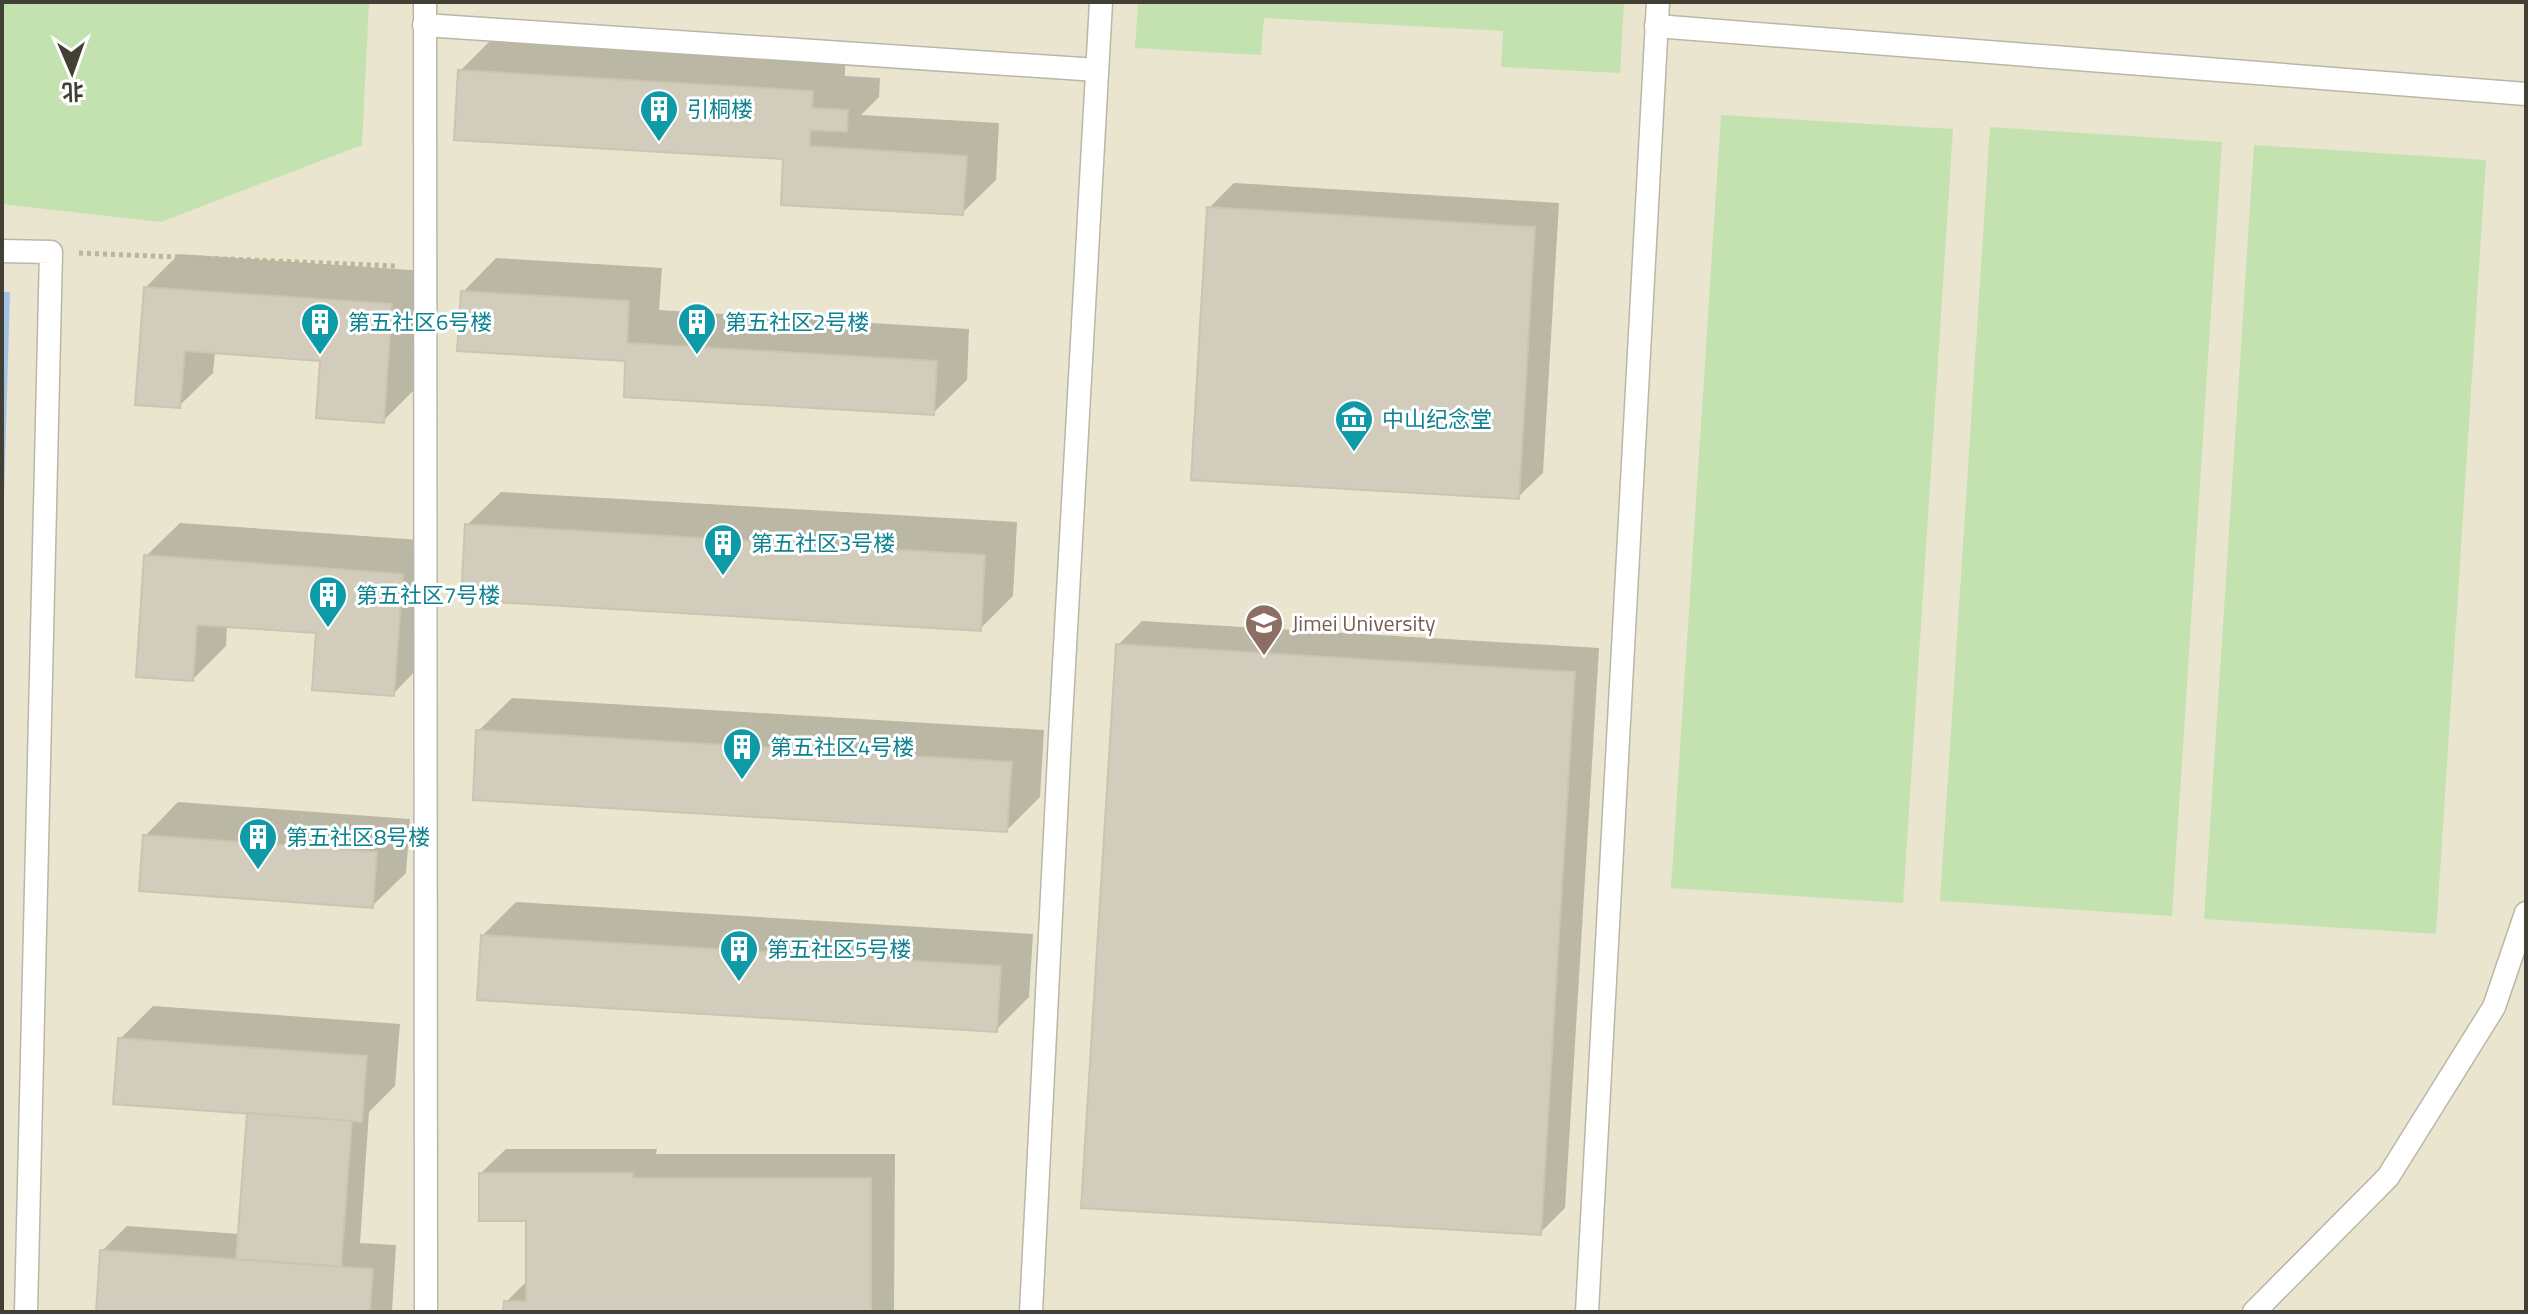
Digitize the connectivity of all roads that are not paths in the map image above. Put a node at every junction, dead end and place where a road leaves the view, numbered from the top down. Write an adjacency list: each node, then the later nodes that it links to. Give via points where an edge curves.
1 (425, 2): 4 (lane)
2 (1101, 2): 6 (lane)
3 (1658, 2): 5 (lane)
4 (424, 25): 6 (lane); 11 (lane)
5 (1656, 26): 7 (lane); 13 (lane)
6 (1097, 70): 12 (lane)
7 (2526, 94)
8 (2, 251): 10 (lane, via 51,252)
9 (2526, 913): 14 (lane, via 2494,1007 2388,1177)
10 (26, 1312)
11 (426, 1312)
12 (1031, 1312)
13 (1587, 1312)
14 (2254, 1312)

